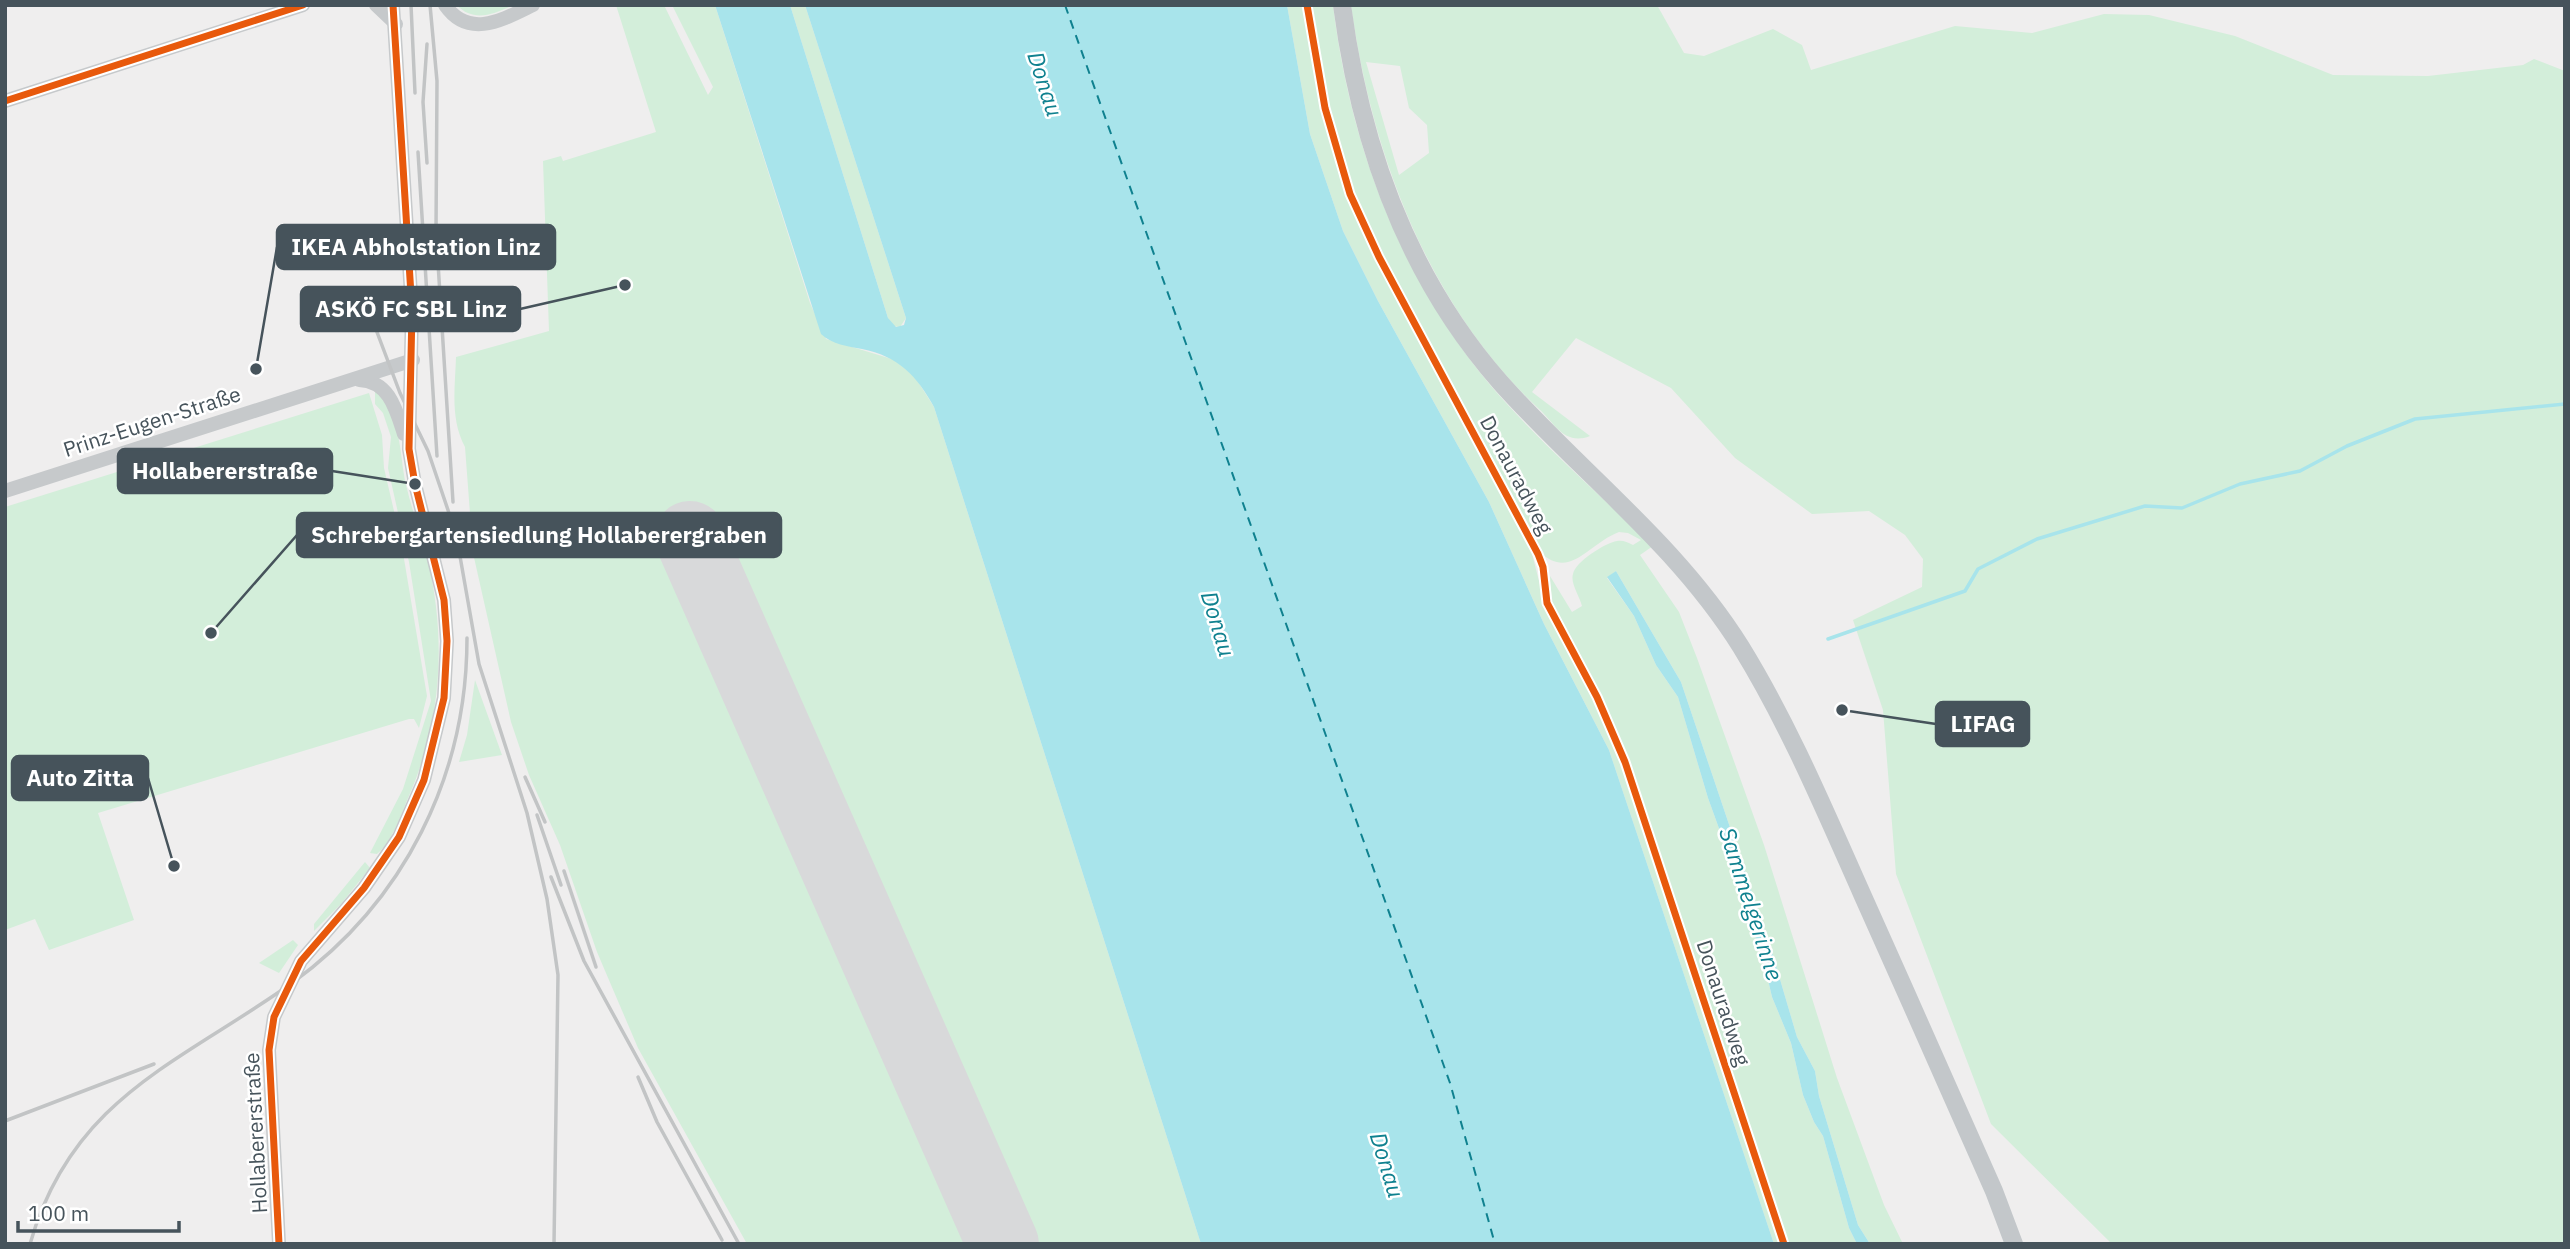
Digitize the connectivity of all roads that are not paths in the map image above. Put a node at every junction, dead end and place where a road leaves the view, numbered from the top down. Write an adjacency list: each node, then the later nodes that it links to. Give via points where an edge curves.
1 (303, 5): 8 (street)
2 (376, 5): 7 (street)
3 (393, 5): 7 (street, Hollabererstraße)
4 (445, 5): 5 (street, via 460,20 476,25 496,23)
5 (533, 5)
6 (1342, 5): 14 (main road, via 1366,130 1420,264 1464,335 1499,380 1654,534 1695,581 1740,646 1821,802)
7 (396, 24): 9 (street, Hollabererstraße)
8 (5, 101)
9 (413, 360): 10 (street, Prinz-Eugen-Straße); 11 (street, Hollabererstraße)
10 (351, 380): 11 (street, via 371,380 385,390); 12 (street, Prinz-Eugen-Straße)
11 (409, 449): 13 (street, Hollabererstraße, via 444,600 447,654 443,707 424,780 399,837 364,888 301,961 274,1017 269,1053)
12 (5, 491)
13 (279, 1244)
14 (2014, 1244)

